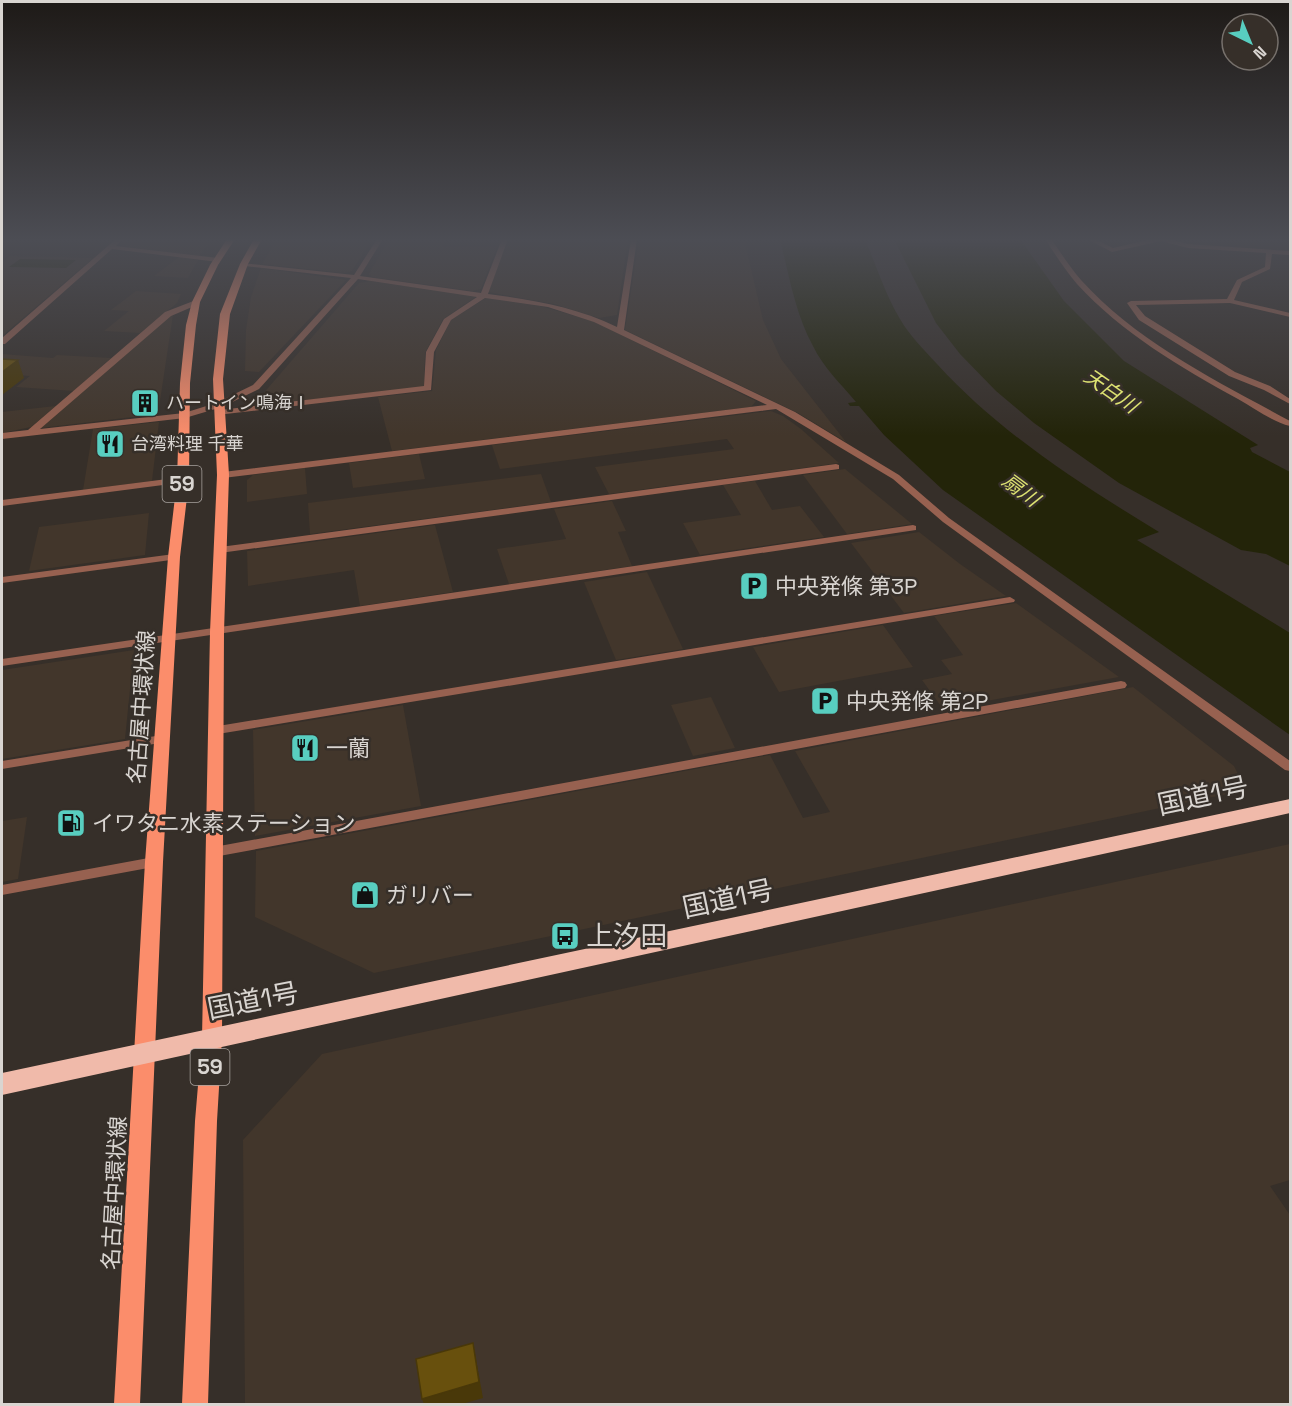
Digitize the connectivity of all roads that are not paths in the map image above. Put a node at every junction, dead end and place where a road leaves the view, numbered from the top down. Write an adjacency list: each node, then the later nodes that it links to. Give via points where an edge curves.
1 (45, 305): 14 (street)
2 (190, 305): 20 (street, via 168,314)
3 (196, 305): 18 (main road, 名古屋中環状線 / 59)
4 (229, 305): 17 (main road, 59, via 223,328)
5 (331, 305): 17 (street, via 256,387)
6 (470, 305): 17 (street, via 448,319 430,351 428,388)
7 (537, 305): 13 (street, via 573,311)
8 (624, 305): 13 (street)
9 (1102, 305): 19 (street, via 1144,338)
10 (1132, 305): 15 (street, via 1142,318 1232,374 1268,388)
11 (1242, 305): 12 (street)
12 (1290, 315)
13 (620, 330): 16 (street)
14 (2, 342)
15 (1290, 402)
16 (775, 407): 23 (street); 38 (street, via 896,477 946,520)
17 (219, 409): 18 (street); 23 (main road, 59)
18 (185, 415): 20 (street); 24 (main road, 名古屋中環状線 / 59)
19 (1290, 424)
20 (30, 433): 21 (street)
21 (2, 436)
22 (836, 467): 27 (street)
23 (223, 475): 27 (main road, 59)
24 (183, 480): 25 (street); 28 (main road, 名古屋中環状線 / 59)
25 (2, 503)
26 (913, 528): 31 (street)
27 (220, 550): 31 (main road, 59)
28 (174, 557): 29 (street); 32 (main road, 名古屋中環状線 / 59)
29 (2, 580)
30 (1010, 600): 35 (street)
31 (217, 632): 32 (street); 35 (main road, 59)
32 (170, 638): 33 (street); 36 (main road, 名古屋中環状線 / 59)
33 (2, 663)
34 (1121, 685): 40 (street)
35 (218, 730): 40 (main road, 59)
36 (162, 739): 37 (street); 41 (main road, 名古屋中環状線 / 59)
37 (2, 765)
38 (1290, 767)
39 (1290, 806): 43 (highway, 国道1号)
40 (214, 852): 43 (main road, 59)
41 (154, 862): 42 (street); 44 (main road, 名古屋中環状線 / 59)
42 (2, 890)
43 (212, 1038): 44 (highway, 国道1号); 47 (main road, 59)
44 (144, 1054): 45 (highway, 国道1号); 46 (main road, 名古屋中環状線 / 59)
45 (2, 1084)
46 (127, 1404)
47 (195, 1404)

